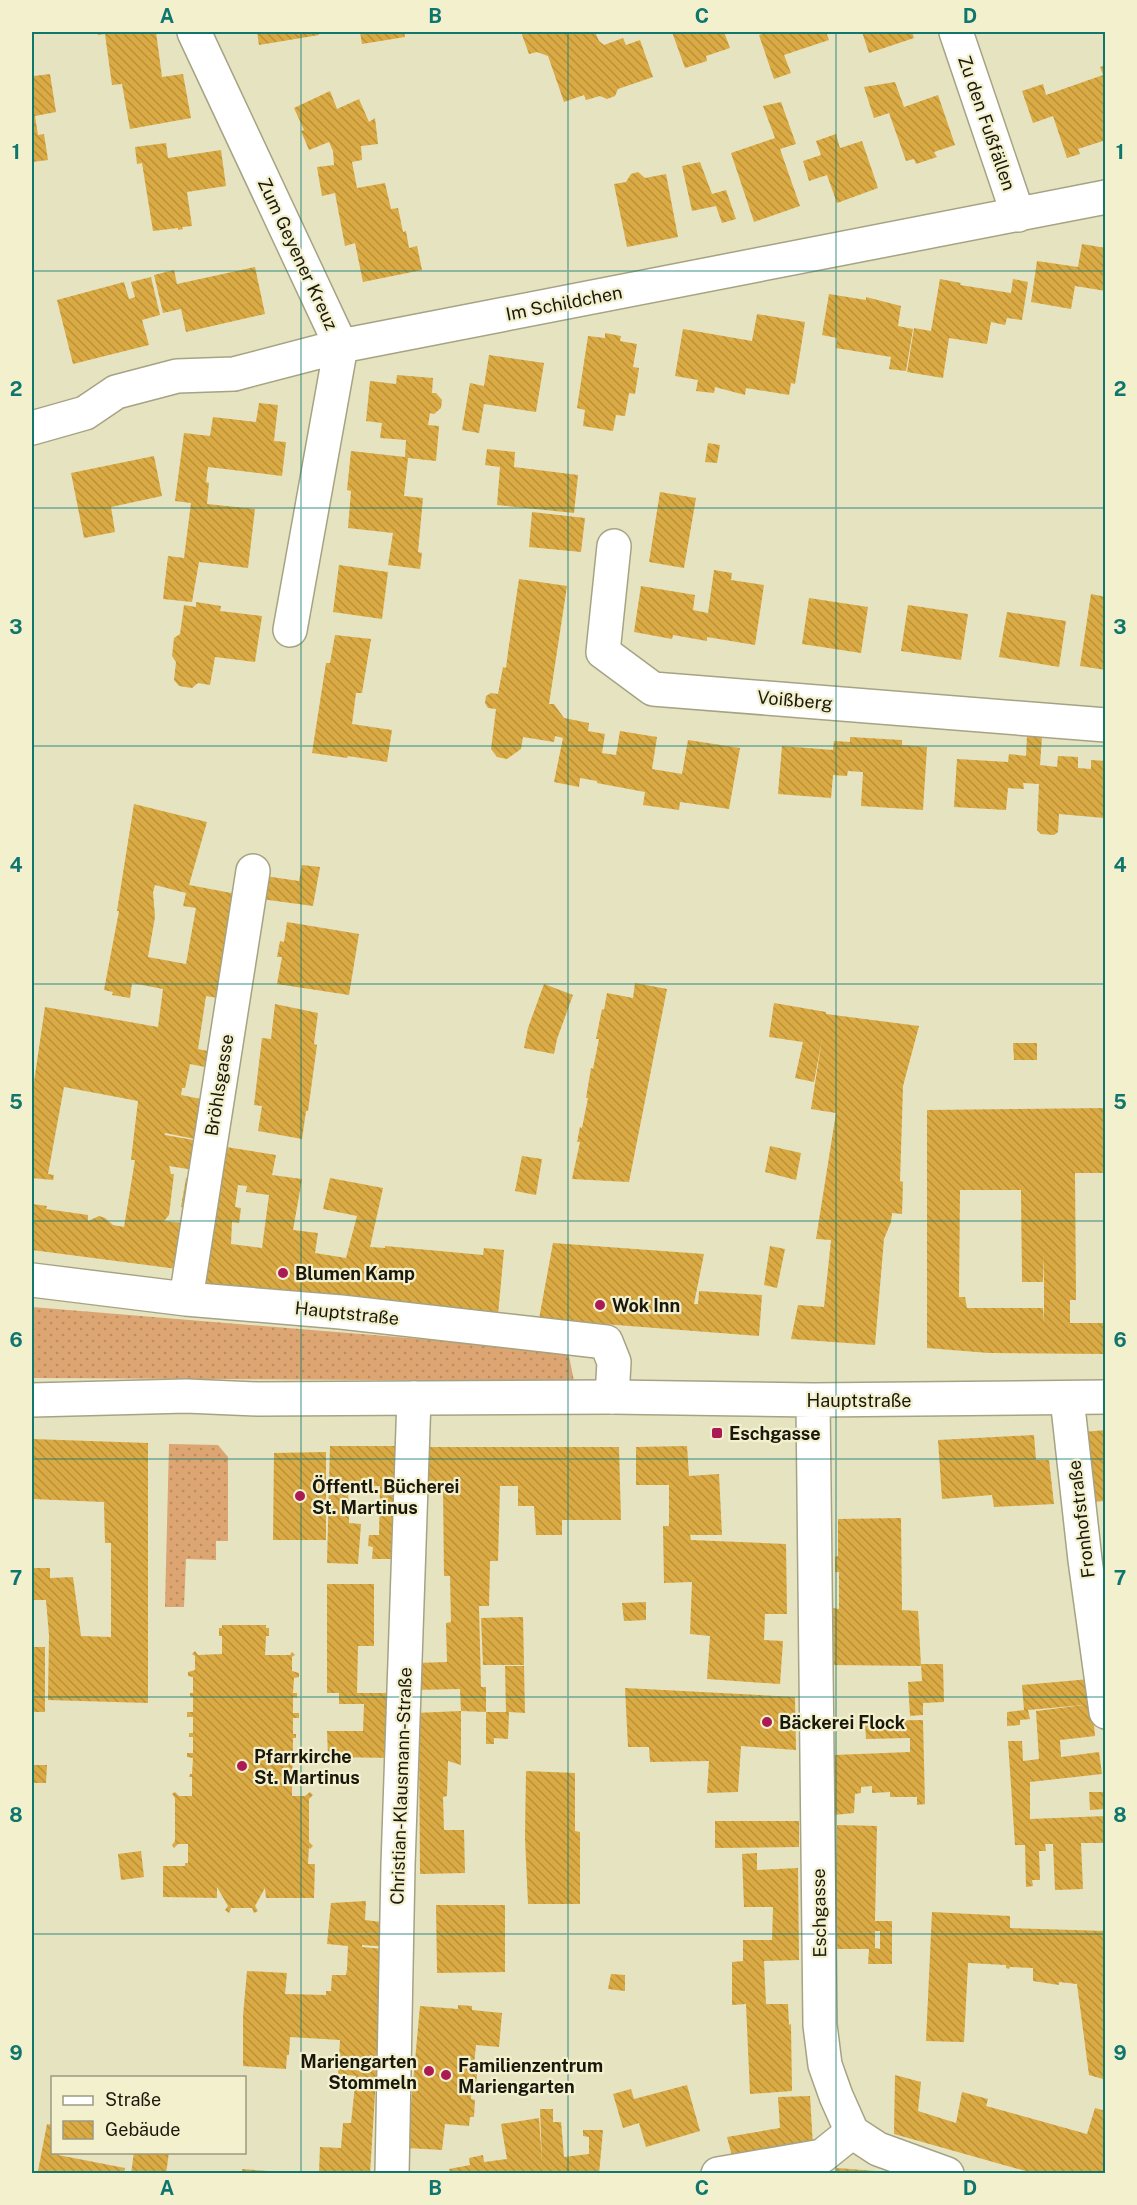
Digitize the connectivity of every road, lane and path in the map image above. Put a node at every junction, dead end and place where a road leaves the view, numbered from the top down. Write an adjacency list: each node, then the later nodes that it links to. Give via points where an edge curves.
1 (194, 32): 5 (street, Zum Geyener Kreuz)
2 (956, 32): 4 (street, Zu den Fußfällen)
3 (1106, 197): 4 (street, Im Schildchen)
4 (1018, 214): 5 (street, Im Schildchen)
5 (341, 346): 6 (street, Im Schildchen, via 234,374 177,376 116,392 85,413); 8 (street, Zum Geyener Kreuz)
6 (32, 425)
7 (614, 546): 9 (street, Voißberg, via 603,652 653,689)
8 (290, 630)
9 (1106, 725)
10 (252, 872): 12 (street, Bröhlsgasse)
11 (32, 1280): 12 (street, Hauptstraße)
12 (186, 1299): 13 (street, Hauptstraße, via 606,1342 614,1362)
13 (612, 1397): 15 (street, Hauptstraße); 18 (street, Hauptstraße)
14 (1106, 1397): 16 (street, Hauptstraße)
15 (414, 1398): 17 (street, Hauptstraße, via 186,1396); 21 (street, Christian-Klausmann-Straße)
16 (1067, 1398): 18 (street, Hauptstraße); 19 (street, Fronhofstraße)
17 (32, 1400)
18 (813, 1400): 20 (street, Eschgasse, via 820,2025 825,2065)
19 (1106, 1712)
20 (852, 2132): 22 (street, via 822,2156); 23 (street, via 878,2149)
21 (392, 2174)
22 (718, 2174)
23 (947, 2174)

